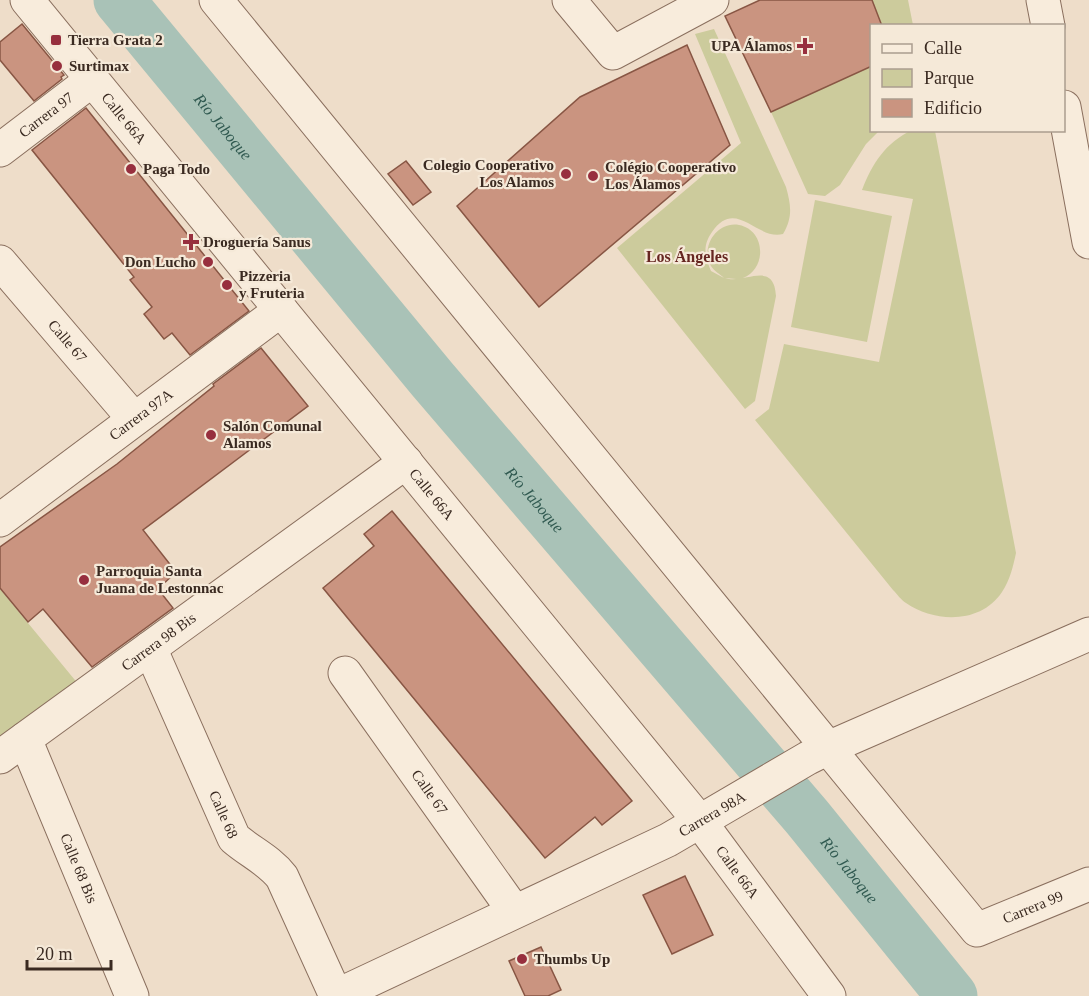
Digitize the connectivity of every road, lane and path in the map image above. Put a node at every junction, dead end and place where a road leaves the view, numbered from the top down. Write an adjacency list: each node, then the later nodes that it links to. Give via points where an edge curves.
1 (27, 0): 7 (street, Calle 66A)
2 (216, 0): 20 (street)
3 (569, 0): 4 (street, via 613,52)
4 (712, 0)
5 (1043, 0): 6 (street)
6 (1048, 24)
7 (92, 80): 9 (street, Carrera 97); 12 (street, Calle 66A)
8 (1065, 112): 10 (street)
9 (0, 150)
10 (1089, 242)
11 (0, 262): 13 (street, Calle 67)
12 (281, 310): 13 (street, Carrera 97A); 14 (street, Calle 66A)
13 (134, 419): 15 (street, Carrera 97A)
14 (406, 462): 17 (street, Carrera 98 Bis); 21 (street, Calle 66A)
15 (0, 520)
16 (1089, 634): 20 (street, Carrera 98A)
17 (150, 648): 19 (street, Carrera 98 Bis); 25 (street, Calle 68, via 234,838 274,866 282,877)
18 (345, 673): 23 (street, Calle 67)
19 (12, 748): 24 (street, Calle 68 Bis)
20 (828, 748): 21 (street, Carrera 98A); 22 (street, Carrera 99, via 977,930)
21 (709, 818): 23 (street, Carrera 98A); 26 (street, Calle 66A)
22 (1089, 884)
23 (514, 911): 25 (street, Carrera 98A)
24 (132, 996)
25 (336, 996)
26 (829, 996)

